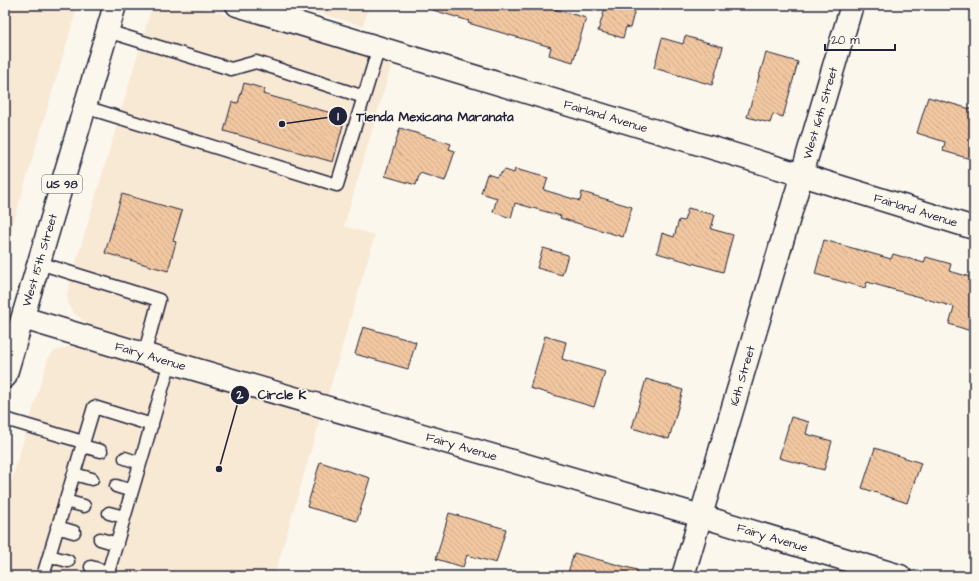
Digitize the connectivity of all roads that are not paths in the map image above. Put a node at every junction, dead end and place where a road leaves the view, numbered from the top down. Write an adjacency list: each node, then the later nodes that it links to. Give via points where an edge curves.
1 (115, 5): 5 (main road, West 15th Street / US 98)
2 (237, 5): 4 (main road, Fairland Avenue)
3 (852, 5): 9 (main road, West 16th Street)
4 (287, 12): 6 (main road, Fairland Avenue)
5 (108, 31): 7 (lane, via 231,69 256,62); 8 (main road, West 15th Street / US 98)
6 (380, 47): 7 (lane); 9 (main road, Fairland Avenue)
7 (364, 97): 8 (lane, via 337,186)
8 (85, 107): 11 (main road, West 15th Street / US 98)
9 (802, 175): 10 (main road, Fairland Avenue); 29 (main road, 16th Street)
10 (974, 228)
11 (39, 263): 12 (main road, West 15th Street / US 98); 13 (lane, via 159,300)
12 (23, 318): 13 (main road, Fairy Avenue); 15 (main road, West 15th Street / US 98)
13 (144, 354): 14 (main road, Fairy Avenue)
14 (170, 362): 17 (lane); 29 (main road, Fairy Avenue)
15 (5, 377)
16 (5, 419): 18 (lane)
17 (152, 425): 18 (lane, via 94,407); 21 (lane)
18 (83, 444): 19 (lane); 22 (lane)
19 (101, 451)
20 (125, 458): 21 (lane)
21 (140, 463): 25 (lane)
22 (74, 474): 23 (lane); 26 (lane)
23 (92, 479)
24 (116, 486): 25 (lane)
25 (132, 490): 30 (lane)
26 (66, 501): 27 (lane); 31 (lane)
27 (84, 506)
28 (109, 513): 30 (lane)
29 (701, 516): 40 (main road, 16th Street); 41 (main road, Fairy Avenue)
30 (124, 517): 34 (lane)
31 (58, 527): 32 (lane); 35 (lane)
32 (74, 532)
33 (100, 539): 34 (lane)
34 (117, 544): 38 (lane)
35 (49, 556): 36 (lane); 39 (lane)
36 (68, 561)
37 (91, 567): 38 (lane)
38 (108, 574)
39 (43, 576)
40 (684, 576)
41 (900, 576)

